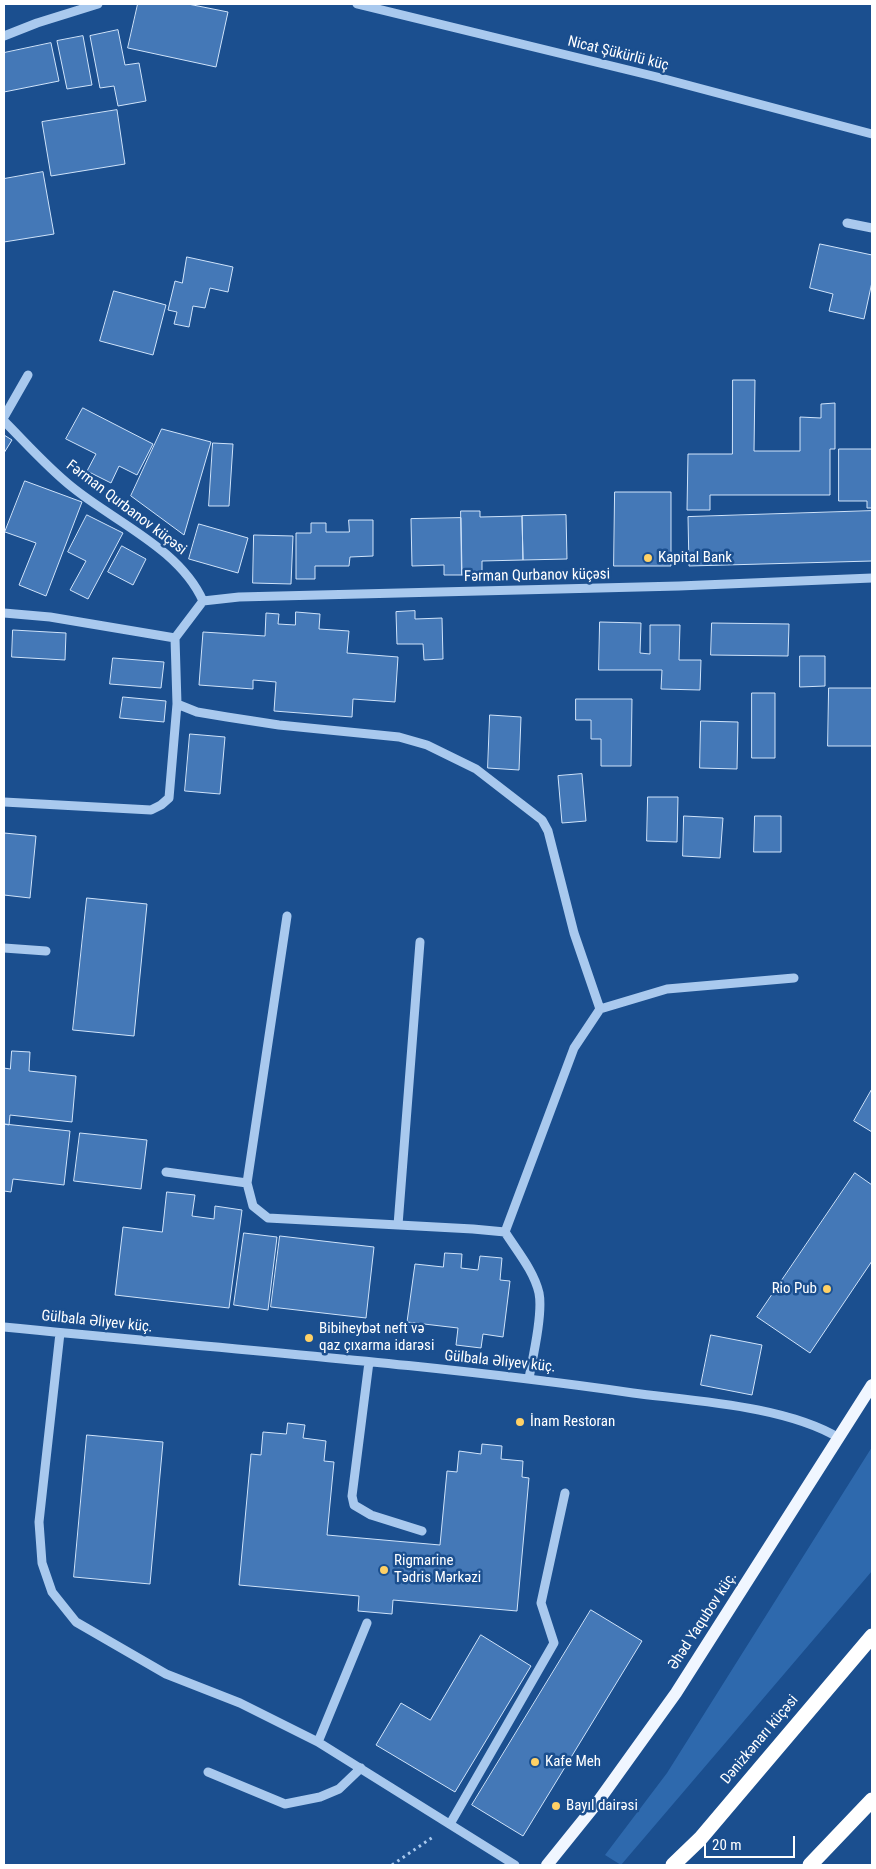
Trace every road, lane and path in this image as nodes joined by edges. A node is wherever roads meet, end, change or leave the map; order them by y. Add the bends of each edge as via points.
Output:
1 (98, 4) edge
2 (356, 4) edge
3 (4, 36) edge
4 (872, 134) edge
5 (847, 223) dead end
6 (872, 228) edge
7 (28, 376) dead end
8 (4, 419) edge
9 (872, 578) edge
10 (203, 600) junction
11 (4, 613) edge
12 (175, 638) junction
13 (177, 704) junction
14 (4, 802) edge
15 (287, 916) dead end
16 (420, 942) dead end
17 (4, 948) edge
18 (46, 951) dead end
19 (794, 978) dead end
20 (600, 1009) junction
21 (166, 1172) dead end
22 (247, 1183) junction
23 (398, 1225) junction
24 (505, 1232) junction
25 (4, 1327) edge
26 (60, 1332) junction
27 (369, 1362) junction
28 (529, 1378) junction
29 (872, 1385) edge
30 (839, 1438) junction
31 (565, 1493) dead end
32 (422, 1531) dead end
33 (367, 1623) dead end
34 (872, 1636) edge
35 (318, 1742) junction
36 (361, 1768) junction
37 (208, 1772) dead end
38 (872, 1800) edge
39 (450, 1824) junction
40 (392, 1865) edge
41 (515, 1865) edge
42 (547, 1865) edge
43 (673, 1865) edge
44 (810, 1865) edge

1 - 3 street
2 - 4 street, Nicat Şükürlü küç via 657,77
5 - 6 street
7 - 8 street
8 - 10 street, Fərman Qurbanov küçəsi via 72,487 174,560 196,584
9 - 10 street, Fərman Qurbanov küçəsi
10 - 12 street
11 - 12 street via 50,617
12 - 13 street
13 - 14 street via 169,798 161,805 151,810
13 - 20 street via 197,712 270,724 400,737 428,745 476,769 542,820 548,831 574,932
15 - 22 street
16 - 23 street
17 - 18 street
19 - 20 street via 667,989
20 - 24 street via 574,1048
21 - 22 street
22 - 23 street via 253,1206 268,1218
23 - 24 street
24 - 28 street via 529,1269 539,1294 536,1343
25 - 26 street, Gülbala Əliyev küç.
26 - 27 street, Gülbala Əliyev küç.
26 - 35 street via 39,1522 42,1563 52,1592 76,1622 166,1674 240,1703
27 - 28 street, Gülbala Əliyev küç.
27 - 32 street via 352,1496 354,1505 370,1515
28 - 30 street, Gülbala Əliyev küç. via 755,1410 824,1428
29 - 30 main road, Əhəd Yaqubov küç.
30 - 42 main road, Əhəd Yaqubov küç. via 676,1693 597,1803
31 - 39 street via 541,1603 554,1643
33 - 35 street
34 - 43 highway, Dənizkənarı küçəsi via 700,1839
35 - 36 street
36 - 37 street via 339,1788 320,1797 285,1804
36 - 39 street
38 - 44 highway
39 - 40 path
39 - 41 street

